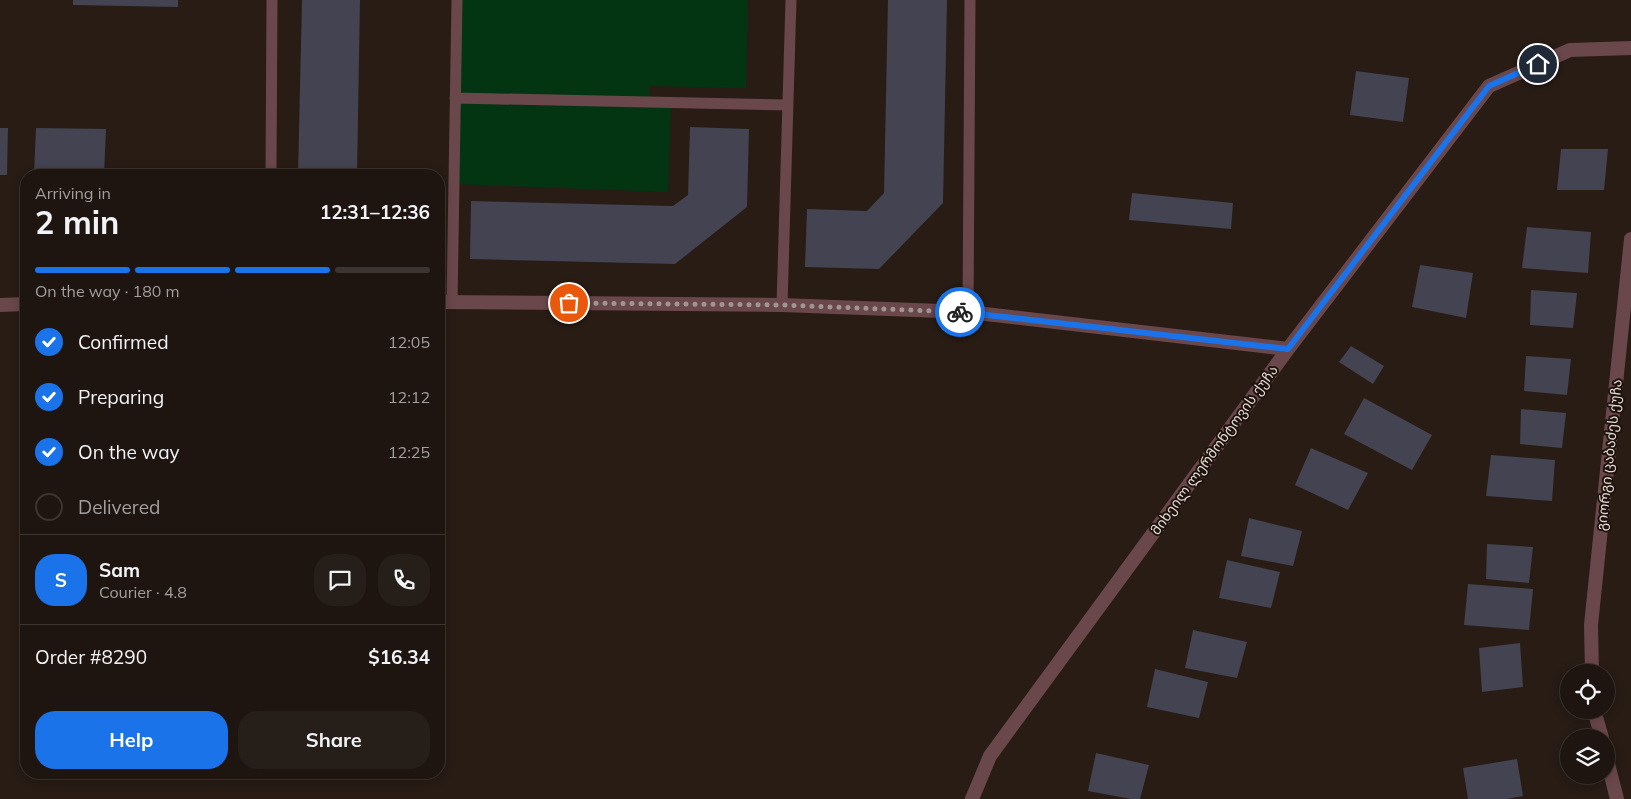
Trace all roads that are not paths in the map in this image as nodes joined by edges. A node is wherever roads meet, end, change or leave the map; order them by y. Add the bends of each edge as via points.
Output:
1 (272, 0) edge
2 (457, 0) edge
3 (791, 0) edge
4 (970, 0) edge
5 (1631, 48) edge
6 (455, 98) junction
7 (788, 105) junction
8 (271, 169) edge
9 (1631, 238) edge
10 (445, 302) edge
11 (20, 304) edge
12 (0, 305) edge
13 (782, 305) junction
14 (968, 312) junction
15 (1288, 349) junction
16 (1592, 664) edge
17 (1613, 784) edge
18 (972, 799) edge
19 (1617, 799) edge

1 - 8 lane
2 - 6 lane
3 - 7 lane
4 - 14 lane
5 - 15 street, მიხეილ ლერმონტოვის ქუჩა via 1570,50 1489,86
6 - 7 lane
6 - 10 lane
7 - 13 lane
9 - 16 street, გიორგი ცაბაძეს ქუჩა via 1591,624
10 - 13 street
11 - 12 street
13 - 14 street
14 - 15 street
15 - 18 street, მიხეილ ლერმონტოვის ქუჩა via 990,756
17 - 19 street

